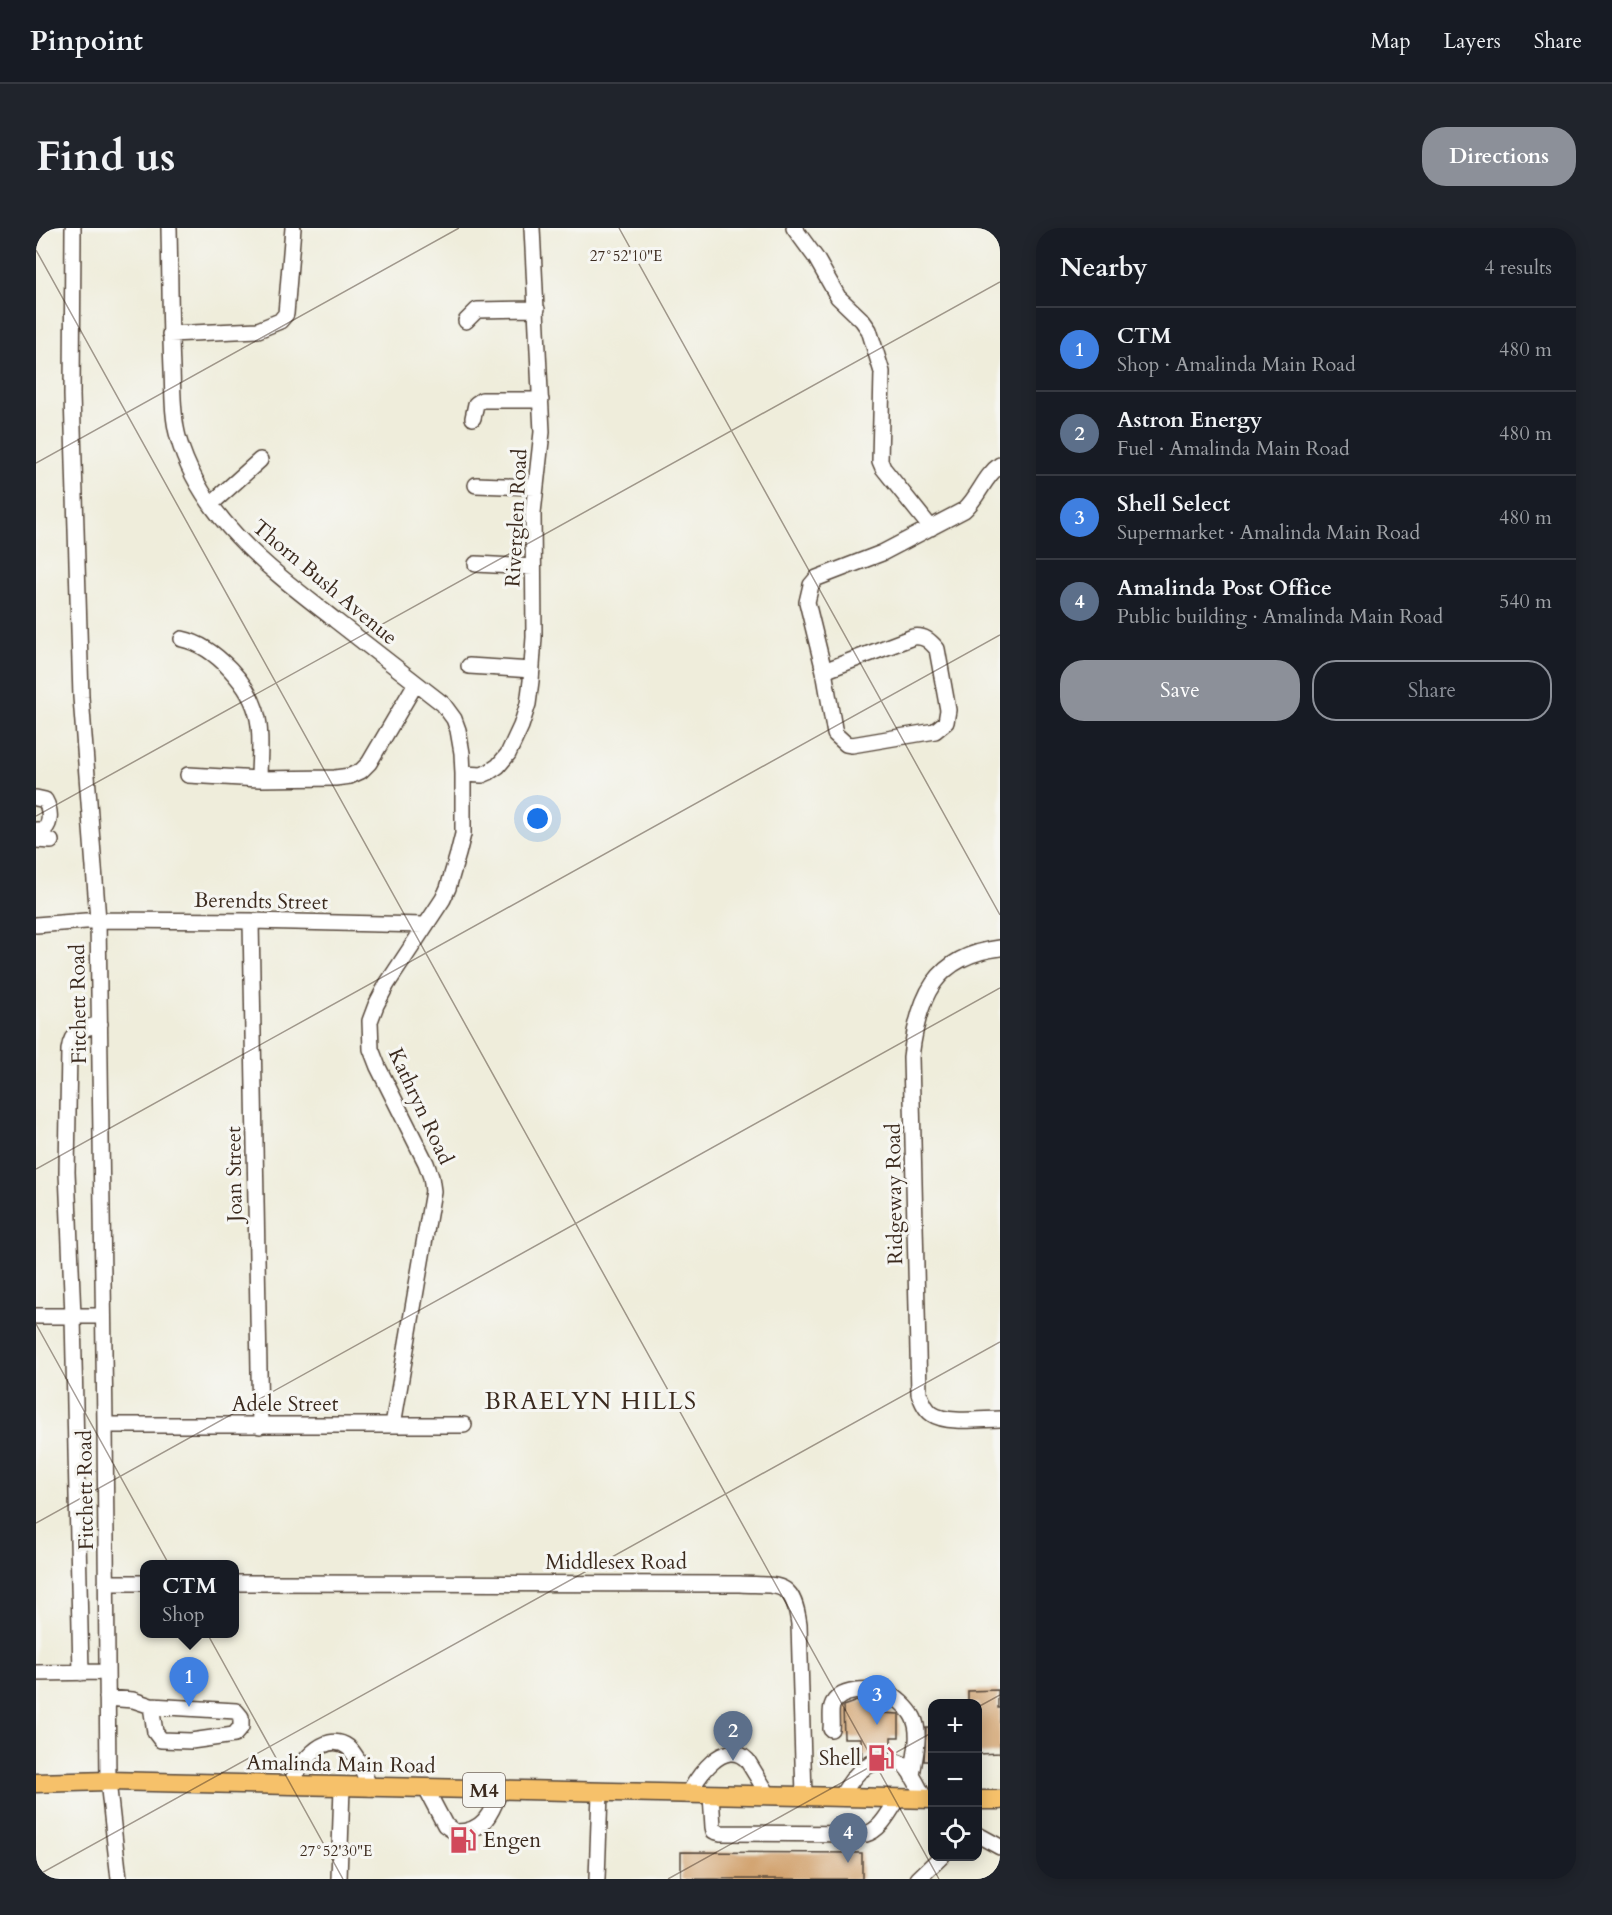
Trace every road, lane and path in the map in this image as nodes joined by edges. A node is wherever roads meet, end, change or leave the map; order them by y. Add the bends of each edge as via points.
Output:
1 (73, 228) edge
2 (169, 228) edge
3 (293, 228) edge
4 (532, 228) edge
5 (794, 228) edge
6 (537, 309) junction
7 (466, 321) dead end
8 (170, 334) junction
9 (541, 400) junction
10 (473, 418) dead end
11 (260, 460) dead end
12 (1000, 465) edge
13 (476, 484) dead end
14 (535, 487) junction
15 (211, 504) junction
16 (931, 528) junction
17 (476, 564) dead end
18 (533, 567) junction
19 (182, 639) dead end
20 (469, 666) dead end
21 (532, 670) junction
22 (824, 671) junction
23 (416, 683) junction
24 (464, 774) junction
25 (188, 775) dead end
26 (259, 779) junction
27 (36, 798) edge
28 (36, 830) edge
29 (98, 920) junction
30 (251, 921) junction
31 (36, 925) edge
32 (424, 926) junction
33 (1000, 948) edge
34 (100, 1024) junction
35 (36, 1316) edge
36 (73, 1316) junction
37 (103, 1316) junction
38 (1000, 1419) edge
39 (105, 1425) junction
40 (393, 1425) junction
41 (464, 1425) dead end
42 (260, 1426) junction
43 (106, 1583) junction
44 (140, 1583) edge
45 (239, 1583) edge
46 (81, 1672) junction
47 (106, 1672) junction
48 (36, 1673) edge
49 (107, 1698) junction
50 (151, 1706) junction
51 (831, 1729) dead end
52 (912, 1776) junction
53 (108, 1781) junction
54 (36, 1783) edge
55 (290, 1786) junction
56 (342, 1787) junction
57 (370, 1788) junction
58 (426, 1789) junction
59 (500, 1791) junction
60 (600, 1792) junction
61 (688, 1795) junction
62 (711, 1795) junction
63 (769, 1796) junction
64 (804, 1796) junction
65 (841, 1797) junction
66 (928, 1798) edge
67 (898, 1799) junction
68 (928, 1799) edge
69 (982, 1800) edge
70 (1000, 1800) edge
71 (982, 1837) edge
72 (1000, 1847) edge
73 (938, 1861) edge
74 (119, 1879) edge
75 (339, 1879) edge
76 (597, 1879) edge
77 (918, 1879) edge

1 - 29 street, Fitchett Road via 72,395 81,697
2 - 8 street, Thorn Bush Avenue
3 - 8 street via 286,314 280,321 258,330
4 - 6 street, Riverglen Road
5 - 16 street via 838,297 868,330 882,372 880,461
6 - 7 street via 477,310
6 - 9 street, Riverglen Road
8 - 15 street, Thorn Bush Avenue via 178,435 193,474
9 - 10 street via 482,400 476,404
9 - 14 street, Riverglen Road via 542,432
11 - 15 street
12 - 16 street via 971,504
13 - 14 street
14 - 18 street, Riverglen Road
15 - 23 street, Thorn Bush Avenue via 248,548
16 - 22 street via 882,553 823,574 811,585 807,602
17 - 18 street
18 - 21 street, Riverglen Road
19 - 26 street via 194,641 215,654 250,699 260,730
20 - 21 street
21 - 24 street, Riverglen Road via 528,704 508,754 489,772
22 - 22 street via 913,637 923,637 937,649 948,710 946,722 935,731 846,744 835,734
23 - 24 street, Thorn Bush Avenue via 443,704 454,719
23 - 26 street via 378,750 361,771 334,778
24 - 32 street, Kathryn Road via 463,834 458,854 448,888
25 - 26 street
27 - 28 street via 45,800 50,822 44,830
29 - 30 street, Berendts Street
29 - 31 street, Berendts Street
29 - 34 street, Fitchett Road
30 - 32 street, Berendts Street
30 - 42 street, Joan Street
32 - 40 street, Kathryn Road via 387,984 370,1021 371,1049 426,1163 433,1191
33 - 38 street, Ridgeway Road via 965,955 943,971 929,988 914,1029 911,1058 919,1393 926,1408 940,1418
34 - 36 street via 76,1032 69,1050 67,1172
34 - 37 street, Fitchett Road
35 - 36 street
36 - 37 street
36 - 46 street
37 - 39 street, Fitchett Road
39 - 42 street, Adele Street
39 - 43 street, Fitchett Road
40 - 41 street, Adele Street
40 - 42 street, Adele Street
43 - 44 street
43 - 47 street, Fitchett Road
45 - 64 street, Middlesex Road via 775,1585 788,1590 794,1598 800,1624
46 - 47 street
46 - 48 street
47 - 49 street, Fitchett Road
49 - 50 street
49 - 53 street, Fitchett Road
50 - 50 street via 236,1711 241,1727 234,1735 191,1741 161,1740 155,1732
51 - 52 street via 832,1706 839,1695 852,1691 887,1693 914,1717
52 - 65 street via 898,1762 870,1763 856,1773
52 - 66 street
53 - 54 main road, Amalinda Main Road / M4
53 - 55 main road, Amalinda Main Road / M4
53 - 74 street, Fitchett Road
55 - 56 main road, Amalinda Main Road / M4
55 - 57 street via 308,1756 334,1743 354,1754
56 - 57 main road, Amalinda Main Road / M4
56 - 75 street
57 - 58 main road, Amalinda Main Road / M4
58 - 59 main road, Amalinda Main Road / M4
58 - 59 street via 445,1825 455,1832 483,1824
59 - 60 main road, Amalinda Main Road / M4
60 - 61 main road, Amalinda Main Road / M4
60 - 76 street
61 - 62 main road, Amalinda Main Road / M4
61 - 63 street via 716,1758 730,1753 743,1755
62 - 63 main road, Amalinda Main Road / M4
62 - 67 street via 714,1831 721,1833 866,1834 875,1830
63 - 64 main road, Amalinda Main Road / M4
64 - 65 main road, Amalinda Main Road / M4
65 - 67 main road, Amalinda Main Road / M4
67 - 68 main road, Amalinda Main Road / M4
69 - 70 main road
71 - 72 street
73 - 77 street

